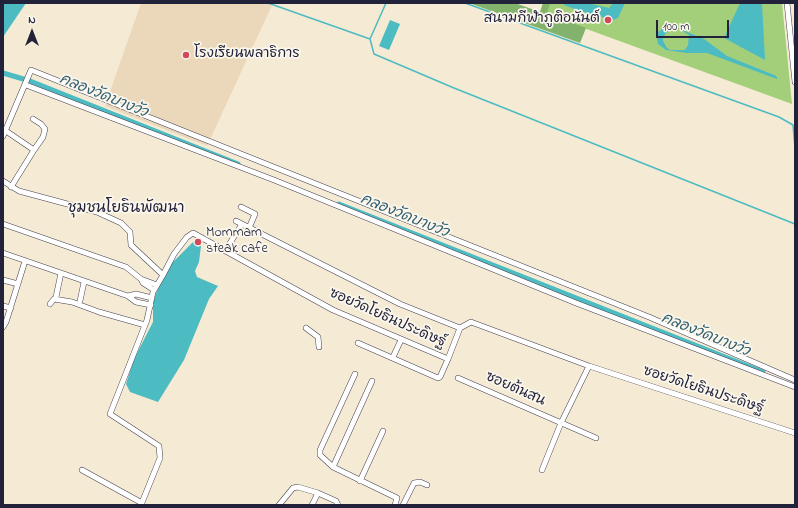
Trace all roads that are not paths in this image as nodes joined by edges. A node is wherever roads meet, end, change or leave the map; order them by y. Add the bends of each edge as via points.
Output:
1 (787, 3) edge
2 (795, 82) edge
3 (27, 83) junction
4 (33, 119) dead end
5 (4, 134) edge
6 (34, 150) junction
7 (3, 180) edge
8 (12, 187) junction
9 (241, 207) dead end
10 (236, 221) dead end
11 (3, 224) edge
12 (242, 224) junction
13 (249, 228) junction
14 (225, 251) junction
15 (3, 253) edge
16 (25, 261) junction
17 (61, 273) junction
18 (163, 274) junction
19 (3, 280) edge
20 (84, 282) junction
21 (18, 284) junction
22 (155, 287) junction
23 (128, 296) junction
24 (56, 297) dead end
25 (152, 298) junction
26 (80, 301) dead end
27 (50, 304) dead end
28 (151, 305) junction
29 (3, 306) edge
30 (11, 308) junction
31 (144, 325) junction
32 (3, 328) edge
33 (306, 328) dead end
34 (460, 328) junction
35 (401, 340) junction
36 (358, 343) dead end
37 (319, 347) dead end
38 (393, 357) junction
39 (448, 359) junction
40 (589, 366) junction
41 (355, 374) dead end
42 (458, 378) dead end
43 (795, 380) edge
44 (372, 381) dead end
45 (795, 387) edge
46 (561, 423) junction
47 (383, 431) dead end
48 (795, 433) edge
49 (596, 438) dead end
50 (333, 467) junction
51 (82, 470) dead end
52 (542, 470) dead end
53 (360, 481) junction
54 (427, 485) dead end
55 (318, 494) junction
56 (141, 504) edge
57 (279, 505) edge
58 (312, 505) edge
59 (338, 505) edge
60 (395, 505) edge
61 (403, 505) edge

1 - 2 street
3 - 5 street
3 - 43 street via 32,70 649,317
3 - 45 street via 576,303
4 - 6 street via 45,129
5 - 6 street
6 - 8 street
7 - 8 street
8 - 18 street via 36,197 105,215 121,223 130,232 131,245
9 - 13 street via 255,214
10 - 12 street
11 - 22 street via 126,267 143,283
12 - 13 street
12 - 14 street
13 - 34 street via 400,304
14 - 18 street, ซอยวัดโยธินประดิษฐ์ via 193,233 174,254
14 - 35 street, ซอยวัดโยธินประดิษฐ์ via 333,310
15 - 16 street
16 - 17 street
16 - 21 street
17 - 20 street
17 - 24 street
18 - 22 street
19 - 21 street
20 - 23 street
20 - 26 street
21 - 30 street
22 - 25 street
23 - 25 street via 136,294
23 - 28 street via 136,302
25 - 28 street
27 - 31 street via 54,299 72,302
28 - 31 street
29 - 30 street
30 - 32 street
31 - 56 street via 110,414 159,446 160,458
33 - 37 street via 318,337
34 - 39 street, ซอยวัดโยธินประดิษฐ์
34 - 40 street, ซอยวัดโยธินประดิษฐ์ via 473,322
35 - 38 street
35 - 39 street, ซอยวัดโยธินประดิษฐ์
36 - 38 street
38 - 39 street via 439,378
40 - 46 street
40 - 48 street, ซอยวัดโยธินประดิษฐ์
41 - 50 street via 320,450 322,459
42 - 46 street, ซอยต้นสน
44 - 50 street
46 - 49 street, ซอยต้นสน
46 - 52 street
47 - 53 street
50 - 53 street
51 - 56 street
53 - 60 street via 398,498
54 - 61 street via 414,483
55 - 57 street via 295,487
55 - 58 street
55 - 59 street

